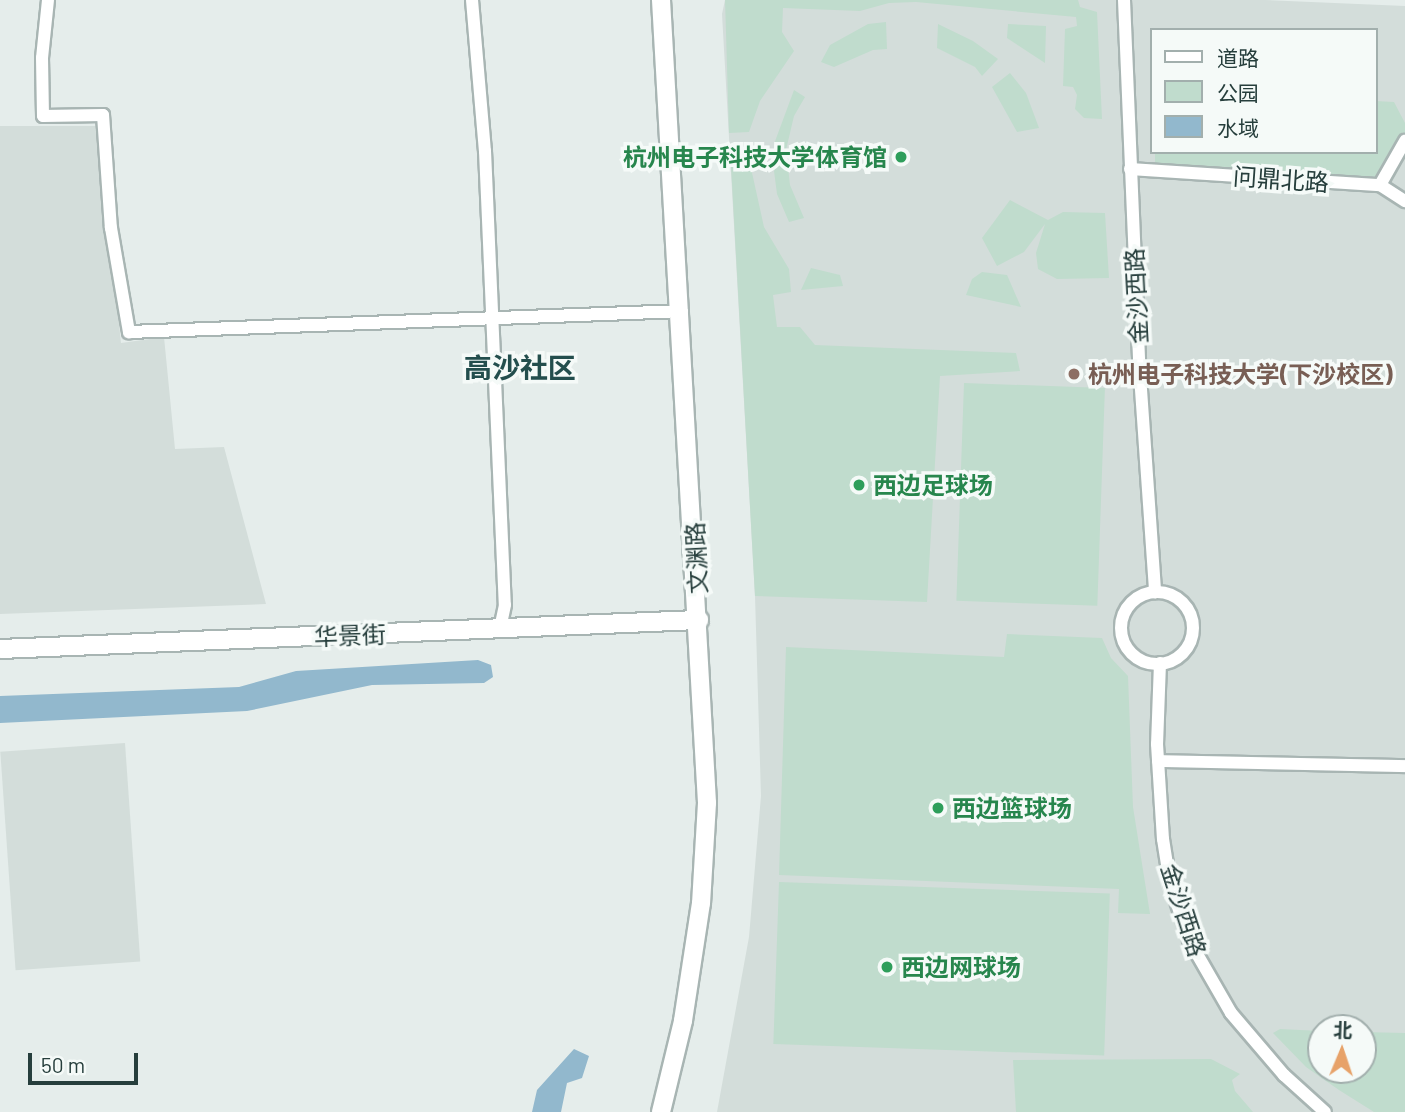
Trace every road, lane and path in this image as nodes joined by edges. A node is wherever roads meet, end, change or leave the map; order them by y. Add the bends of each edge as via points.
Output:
1 (48, 0) edge
2 (472, 0) edge
3 (661, 0) edge
4 (1124, 0) edge
5 (1405, 141) edge
6 (1130, 169) junction
7 (1380, 185) junction
8 (1405, 201) edge
9 (682, 311) junction
10 (491, 319) junction
11 (1154, 592) junction
12 (699, 621) junction
13 (500, 629) junction
14 (0, 649) edge
15 (1160, 663) junction
16 (1158, 761) junction
17 (1405, 766) edge
18 (661, 1112) edge
19 (1325, 1112) edge

1 - 10 street via 43,116 103,115 111,228 129,332
2 - 10 street via 482,91
3 - 9 main road, 文渊路
4 - 6 street, 金沙西路
5 - 7 street
6 - 7 street, 问鼎北路
6 - 11 street, 金沙西路
7 - 8 street
9 - 10 street
9 - 12 main road, 文渊路
10 - 13 street via 505,605
11 - 15 street via 1129,605 1121,633 1139,659
11 - 15 street via 1182,602 1193,622 1185,651
12 - 13 main road, 华景街
12 - 18 main road, 文渊路 via 707,803 701,904 683,1021
13 - 14 main road, 华景街
15 - 16 street, 金沙西路
16 - 17 street
16 - 19 street, 金沙西路 via 1170,883 1189,940 1231,1013 1284,1075

